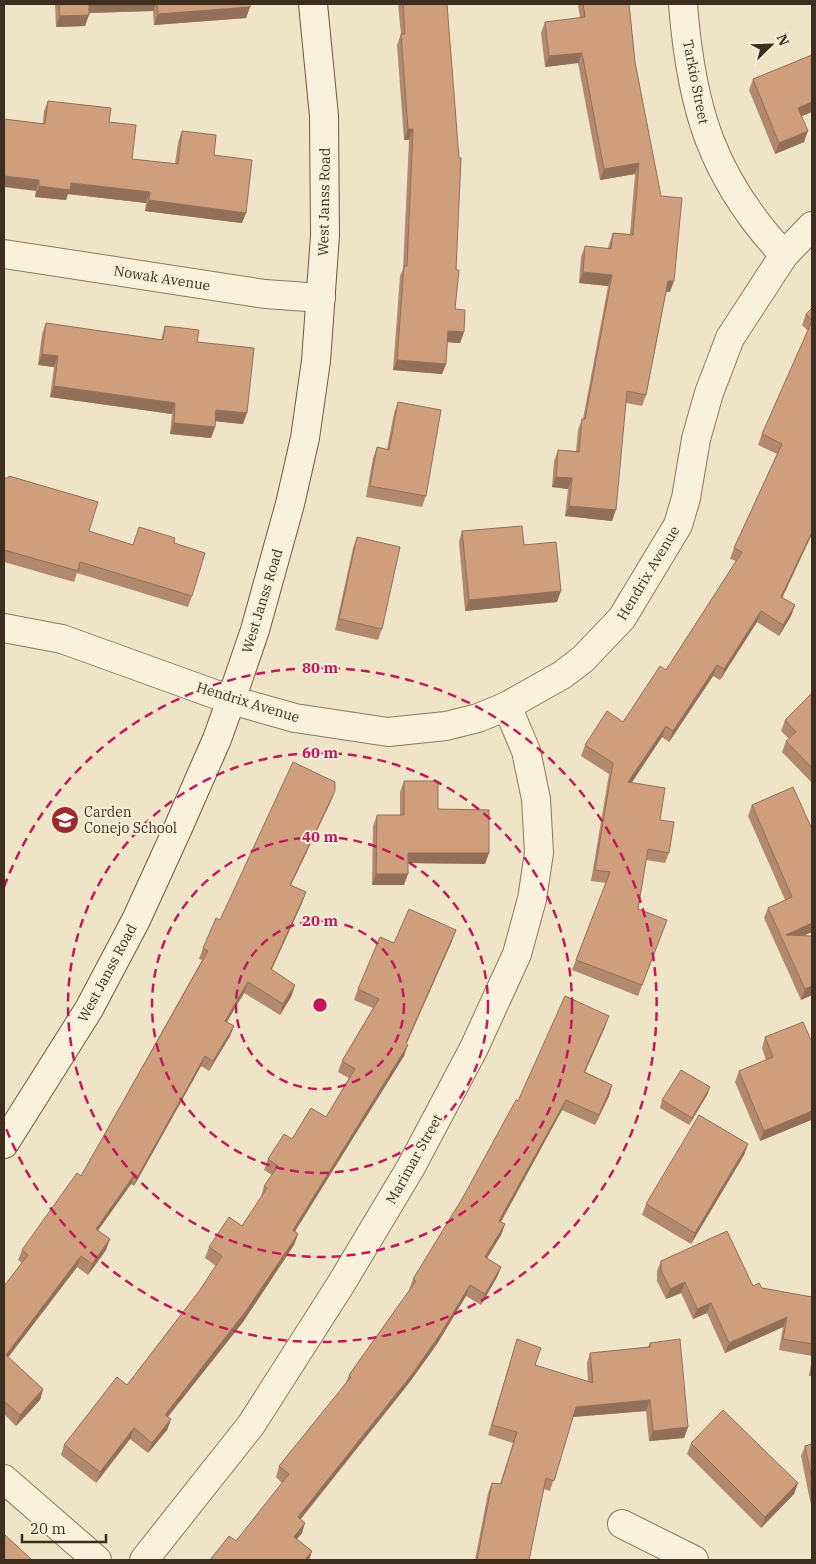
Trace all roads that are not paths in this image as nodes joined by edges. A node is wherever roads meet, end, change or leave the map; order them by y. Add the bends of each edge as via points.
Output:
1 (313, 4) edge
2 (683, 4) edge
3 (812, 226) edge
4 (4, 254) edge
5 (784, 255) junction
6 (321, 298) junction
7 (4, 628) edge
8 (231, 700) junction
9 (507, 706) junction
10 (4, 1144) edge
11 (4, 1479) edge
12 (622, 1524) dead end
13 (97, 1560) edge
14 (144, 1560) edge
15 (694, 1560) edge

1 - 6 street, West Janss Road via 324,116 326,180
2 - 5 street, Tarkio Street via 694,90 703,127 731,189 758,228
3 - 5 street, Hendrix Avenue
4 - 6 street, Nowak Avenue via 265,294
5 - 9 street, Hendrix Avenue via 746,312 719,364 696,439 678,525 646,581 622,618 583,659 562,675
6 - 8 street, West Janss Road via 305,438 255,630
7 - 8 street, Hendrix Avenue via 62,639
8 - 9 street, Hendrix Avenue via 295,718 388,732 446,726
8 - 10 street, West Janss Road via 210,757 136,920 89,1008
9 - 14 street, Marimar Street via 526,751 536,799 538,844 532,899 517,954 474,1048 411,1167 341,1284 251,1425
11 - 13 street
12 - 15 street

